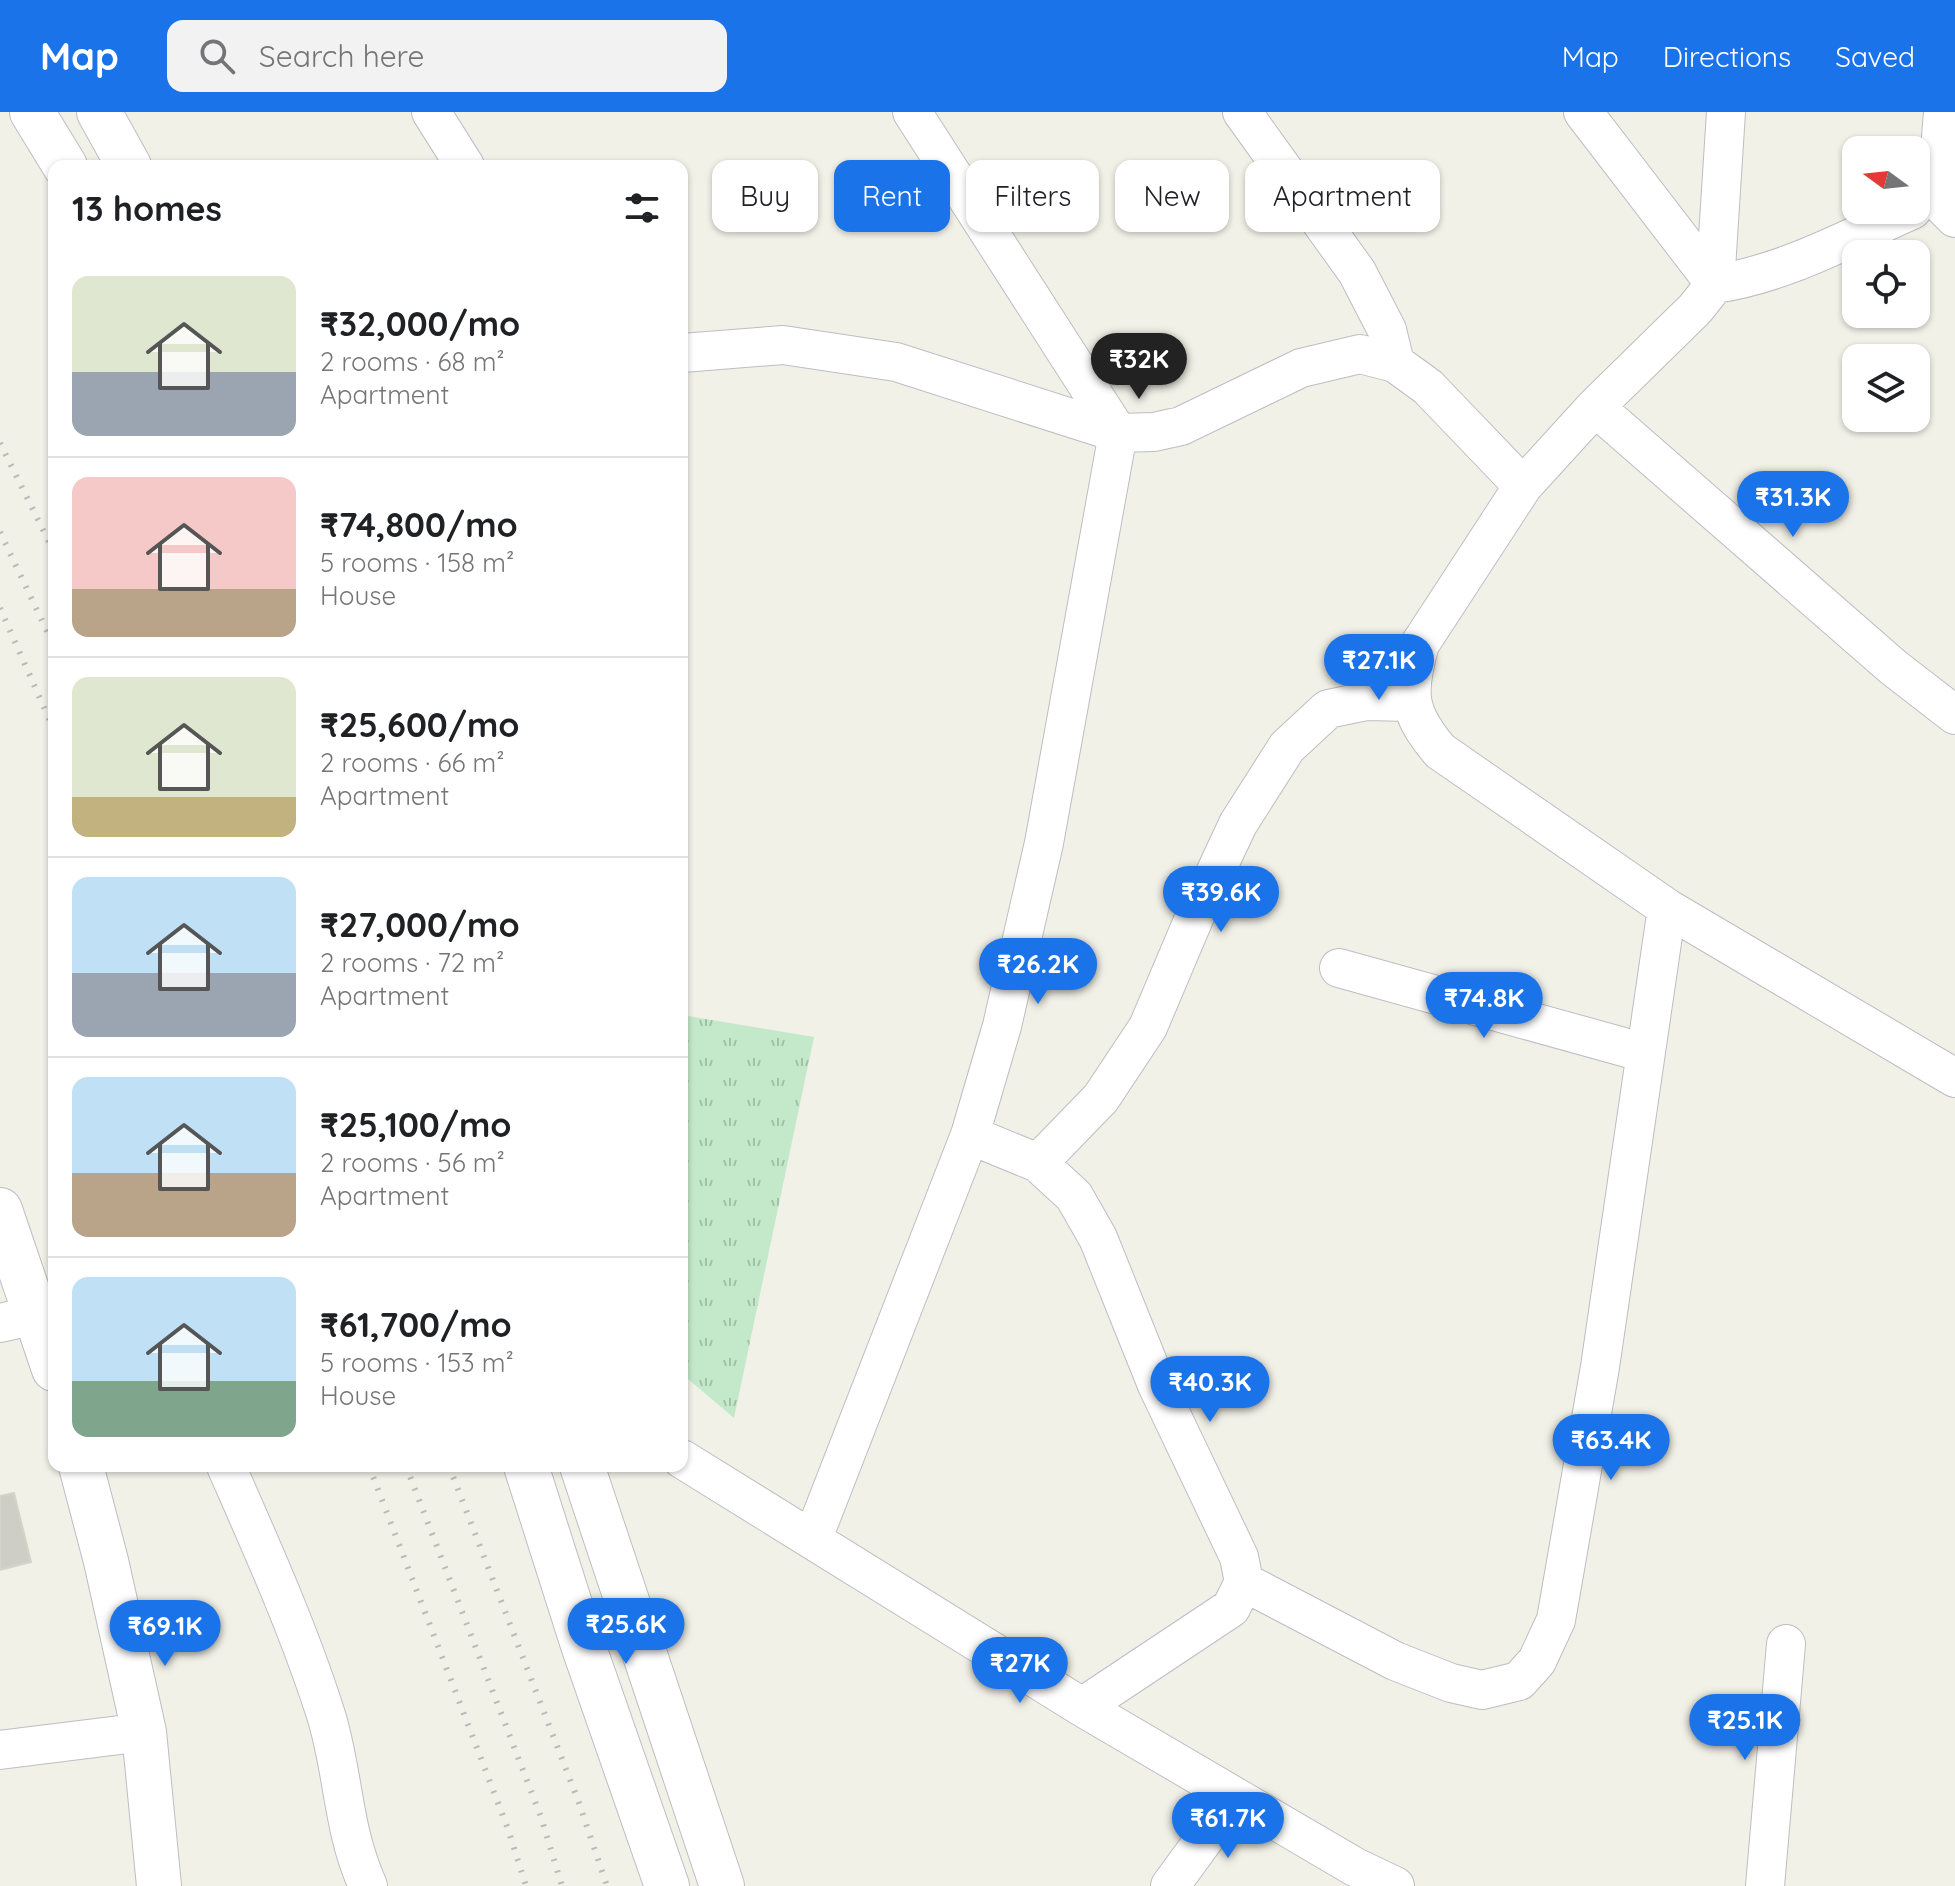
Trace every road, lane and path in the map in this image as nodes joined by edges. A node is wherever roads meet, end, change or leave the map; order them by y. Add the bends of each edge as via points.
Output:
1 (32, 112) edge
2 (99, 112) edge
3 (431, 112) edge
4 (912, 112) edge
5 (1242, 112) edge
6 (1583, 112) edge
7 (1726, 112) edge
8 (1943, 112) edge
9 (61, 160) edge
10 (126, 160) edge
11 (461, 160) edge
12 (1930, 209) edge
13 (1892, 224) edge
14 (1715, 284) junction
15 (688, 353) edge
16 (1395, 363) junction
17 (1595, 407) junction
18 (1118, 433) junction
19 (1523, 486) junction
20 (1410, 702) junction
21 (1955, 715) edge
22 (1667, 908) junction
23 (1339, 968) dead end
24 (1645, 1053) junction
25 (1955, 1078) edge
26 (970, 1135) junction
27 (1038, 1163) junction
28 (0, 1210) edge
29 (30, 1317) edge
30 (48, 1356) edge
31 (688, 1463) edge
32 (83, 1472) edge
33 (229, 1472) edge
34 (528, 1472) edge
35 (584, 1472) edge
36 (813, 1538) junction
37 (1244, 1582) junction
38 (1786, 1644) dead end
39 (1082, 1707) junction
40 (144, 1732) junction
41 (0, 1750) edge
42 (1235, 1797) junction
43 (159, 1886) edge
44 (368, 1886) edge
45 (667, 1886) edge
46 (722, 1886) edge
47 (1170, 1886) edge
48 (1395, 1886) edge
49 (1765, 1886) edge

1 - 9 street
2 - 10 street
3 - 11 street
4 - 18 street
5 - 16 street via 1357,272 1387,330
6 - 14 street
7 - 14 street
8 - 12 street
13 - 14 street via 1743,280
14 - 17 street
15 - 18 street via 783,345 896,362
16 - 18 street via 1360,354 1301,368 1181,426
16 - 19 street via 1428,387
17 - 19 street
17 - 21 street
18 - 26 street via 1044,843 1002,1026
19 - 20 street via 1420,644
20 - 22 street via 1422,730 1440,751
20 - 27 street via 1367,701 1328,709 1287,747 1238,824 1148,1027 1101,1098
22 - 24 street
22 - 25 street
23 - 24 street
24 - 37 street via 1600,1367 1556,1620 1537,1661 1519,1681 1482,1690 1451,1683 1395,1661
26 - 27 street
26 - 36 street
27 - 37 street via 1074,1196 1098,1238 1157,1385 1239,1557
28 - 29 street
29 - 30 street
31 - 36 street
32 - 40 street
33 - 44 street via 326,1716 344,1815
34 - 45 street
35 - 46 street
36 - 39 street
37 - 39 street via 1231,1608
38 - 49 street
39 - 42 street
40 - 41 street
40 - 43 street
42 - 47 street
42 - 48 street

